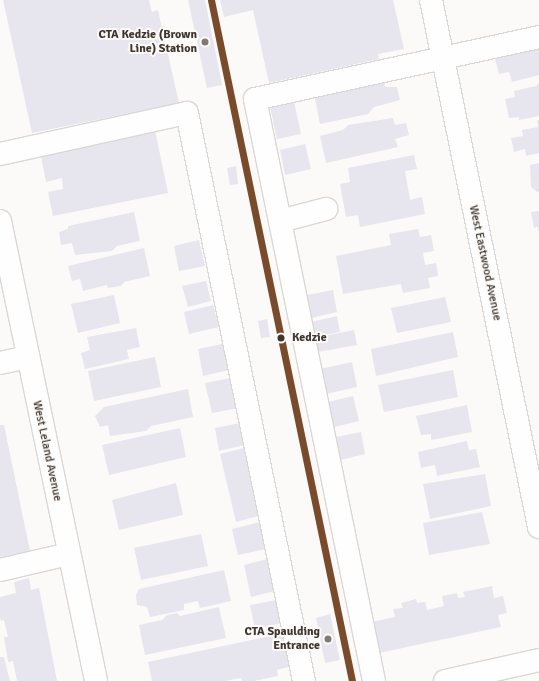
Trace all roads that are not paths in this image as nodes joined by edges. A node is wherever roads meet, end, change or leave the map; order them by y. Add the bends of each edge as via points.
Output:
1 (431, 0) edge
2 (539, 38) edge
3 (443, 58) junction
4 (0, 154) edge
5 (326, 209) dead end
6 (0, 221) edge
7 (280, 221) junction
8 (28, 357) junction
9 (0, 363) edge
10 (539, 527) edge
11 (69, 554) junction
12 (0, 570) edge
13 (539, 660) edge
14 (96, 681) edge
15 (304, 681) edge
16 (374, 681) edge
17 (445, 681) edge

1 - 3 street, West Eastwood Avenue
2 - 3 street
3 - 7 street via 255,99
3 - 10 street, West Eastwood Avenue
4 - 15 street via 187,113
5 - 7 street
6 - 8 street, West Leland Avenue
7 - 16 street
8 - 9 street
8 - 11 street, West Leland Avenue
11 - 12 street
11 - 14 street, West Leland Avenue
13 - 17 street

